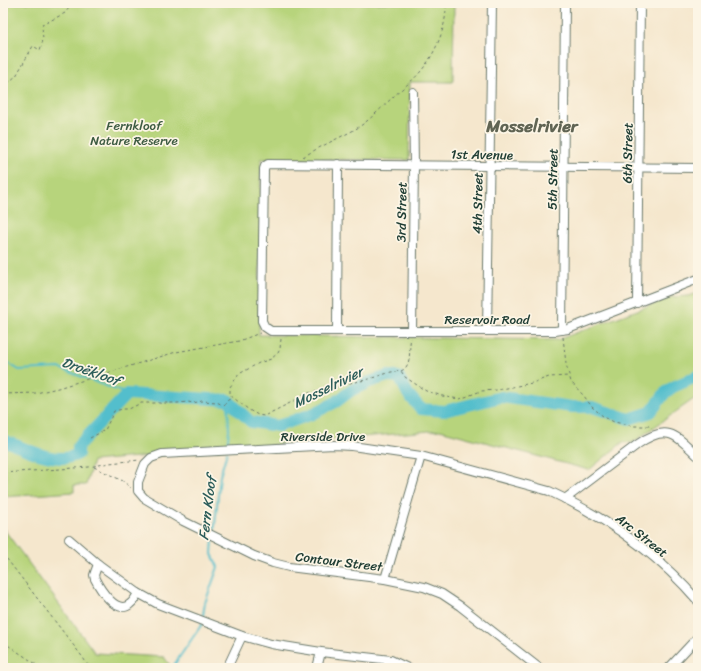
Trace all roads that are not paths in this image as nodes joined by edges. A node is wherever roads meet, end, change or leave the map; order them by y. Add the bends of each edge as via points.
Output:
1 (492, 3) edge
2 (565, 3) edge
3 (640, 3) edge
4 (413, 92) dead end
5 (338, 164) junction
6 (414, 165) junction
7 (489, 166) junction
8 (564, 167) junction
9 (638, 168) junction
10 (698, 168) edge
11 (698, 279) edge
12 (637, 303) junction
13 (267, 329) joint
14 (562, 330) junction
15 (337, 331) junction
16 (412, 331) junction
17 (487, 331) junction
18 (421, 456) junction
19 (698, 456) edge
20 (138, 482) joint
21 (565, 499) junction
22 (69, 539) dead end
23 (98, 564) junction
24 (385, 579) junction
25 (138, 594) junction
26 (698, 600) edge
27 (242, 636) junction
28 (698, 637) edge
29 (321, 652) junction
30 (227, 668) edge
31 (317, 668) edge
32 (408, 668) edge
33 (539, 668) edge
34 (669, 668) edge

1 - 7 street, 4th Street
2 - 8 street, 5th Street
3 - 9 street, 6th Street
4 - 6 street, 3rd Street
5 - 6 street, 1st Avenue
5 - 13 street, 1st Avenue via 271,163 264,169 262,321
5 - 15 street
6 - 7 street, 1st Avenue
6 - 16 street, 3rd Street
7 - 8 street, 1st Avenue
7 - 17 street, 4th Street
8 - 9 street, 1st Avenue
8 - 14 street, 5th Street
9 - 10 street, 1st Avenue
9 - 12 street, 6th Street
11 - 12 street, Reservoir Road
12 - 14 street, Reservoir Road
13 - 15 street, Reservoir Road
14 - 17 street, Reservoir Road
15 - 16 street, Reservoir Road
16 - 17 street, Reservoir Road
18 - 20 street, Riverside Drive via 352,446 162,454 151,458 145,464
18 - 21 street, Riverside Drive via 549,492
18 - 24 street
19 - 21 street via 673,434 650,435
20 - 24 street, Contour Street via 138,491 144,498 183,521 254,556 289,567
21 - 26 street, Arc Street via 602,519 640,545
22 - 23 street
23 - 25 street
23 - 25 street via 95,579 113,604 126,607
24 - 33 street, Contour Street via 424,587 442,594
25 - 27 street
27 - 29 street via 271,644
27 - 30 street
28 - 34 street
29 - 31 street
29 - 32 street via 390,660

